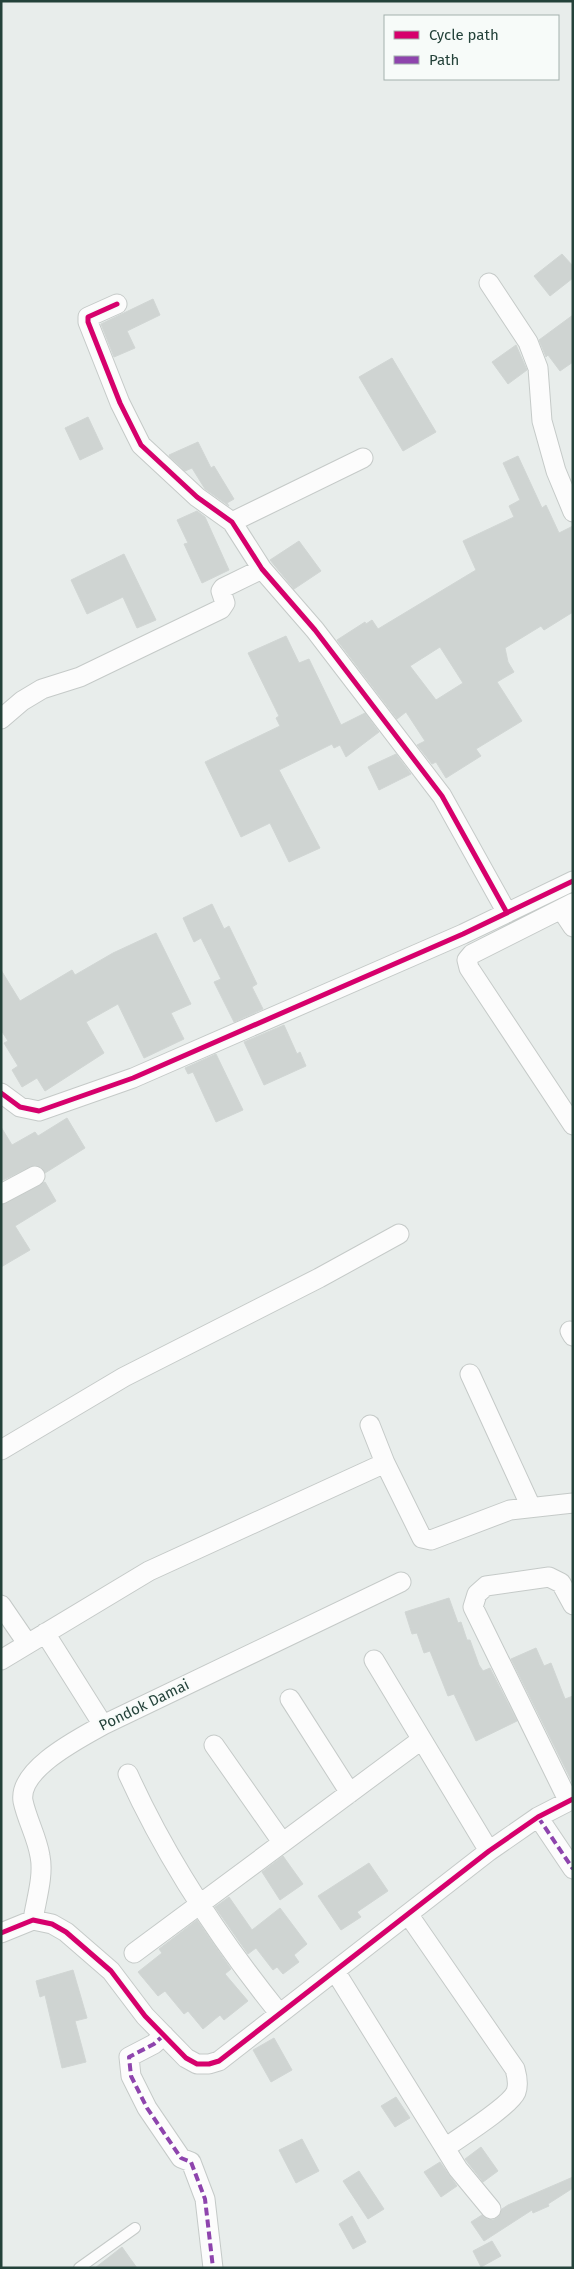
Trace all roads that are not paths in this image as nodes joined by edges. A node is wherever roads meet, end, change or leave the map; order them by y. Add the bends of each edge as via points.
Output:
1 (489, 284) dead end
2 (117, 304) dead end
3 (363, 458) dead end
4 (573, 512) edge
5 (232, 522) junction
6 (262, 569) junction
7 (1, 719) edge
8 (573, 881) edge
9 (567, 906) edge
10 (507, 913) junction
11 (573, 927) edge
12 (1, 1094) edge
13 (573, 1125) edge
14 (35, 1176) dead end
15 (1, 1194) edge
16 (399, 1234) dead end
17 (470, 1374) dead end
18 (370, 1425) dead end
19 (1, 1450) edge
20 (385, 1463) junction
21 (573, 1503) edge
22 (531, 1507) junction
23 (401, 1582) dead end
24 (573, 1604) edge
25 (1, 1605) edge
26 (44, 1633) junction
27 (27, 1643) junction
28 (1, 1660) edge
29 (374, 1660) dead end
30 (290, 1700) dead end
31 (103, 1725) junction
32 (421, 1740) junction
33 (214, 1745) dead end
34 (128, 1774) dead end
35 (350, 1793) junction
36 (570, 1800) edge
37 (538, 1817) junction
38 (282, 1842) junction
39 (489, 1851) junction
40 (573, 1868) edge
41 (199, 1903) junction
42 (408, 1914) junction
43 (33, 1920) junction
44 (1, 1933) edge
45 (134, 1953) dead end
46 (335, 1971) junction
47 (279, 2013) junction
48 (164, 2035) junction
49 (444, 2148) junction
50 (491, 2209) dead end
51 (135, 2228) dead end
52 (79, 2268) edge
53 (213, 2268) edge

1 - 4 street via 528,342 538,368 542,421 556,471
2 - 5 street via 92,314 88,322 120,403 141,445 197,497
3 - 5 street
5 - 6 street
6 - 7 street via 225,586 222,591 225,603 221,609 80,677 42,689
6 - 10 street via 315,630 442,796
8 - 10 street
9 - 11 street
9 - 13 street via 472,954 467,960 468,968
10 - 12 street via 133,1078 40,1111 20,1107
14 - 15 street
16 - 19 street via 124,1377
17 - 22 street
18 - 20 street
20 - 22 street via 422,1538 431,1540 510,1510
20 - 26 street via 149,1571
21 - 22 street
23 - 31 street, Pondok Damai
24 - 36 street via 561,1583 549,1577 486,1586 477,1594 474,1607
25 - 27 street
26 - 27 street
26 - 31 street
27 - 28 street
29 - 32 street
30 - 35 street
31 - 43 street, Pondok Damai via 70,1744 29,1778 23,1798 40,1856
32 - 35 street
32 - 39 street
33 - 38 street
34 - 41 street via 144,1809
35 - 38 street
36 - 37 street
37 - 39 street
37 - 40 street
38 - 41 street
39 - 42 street
41 - 45 street
41 - 47 street
42 - 46 street
42 - 49 street via 515,2068 518,2079 515,2094 484,2122
43 - 44 street
43 - 48 street via 52,1924 66,1932 111,1971 145,2016
46 - 47 street
46 - 49 street
47 - 48 street via 220,2061 209,2064 197,2064 186,2058
48 - 53 street via 129,2057 131,2076 162,2132 181,2158 191,2162 205,2199
49 - 50 street
51 - 52 lane

